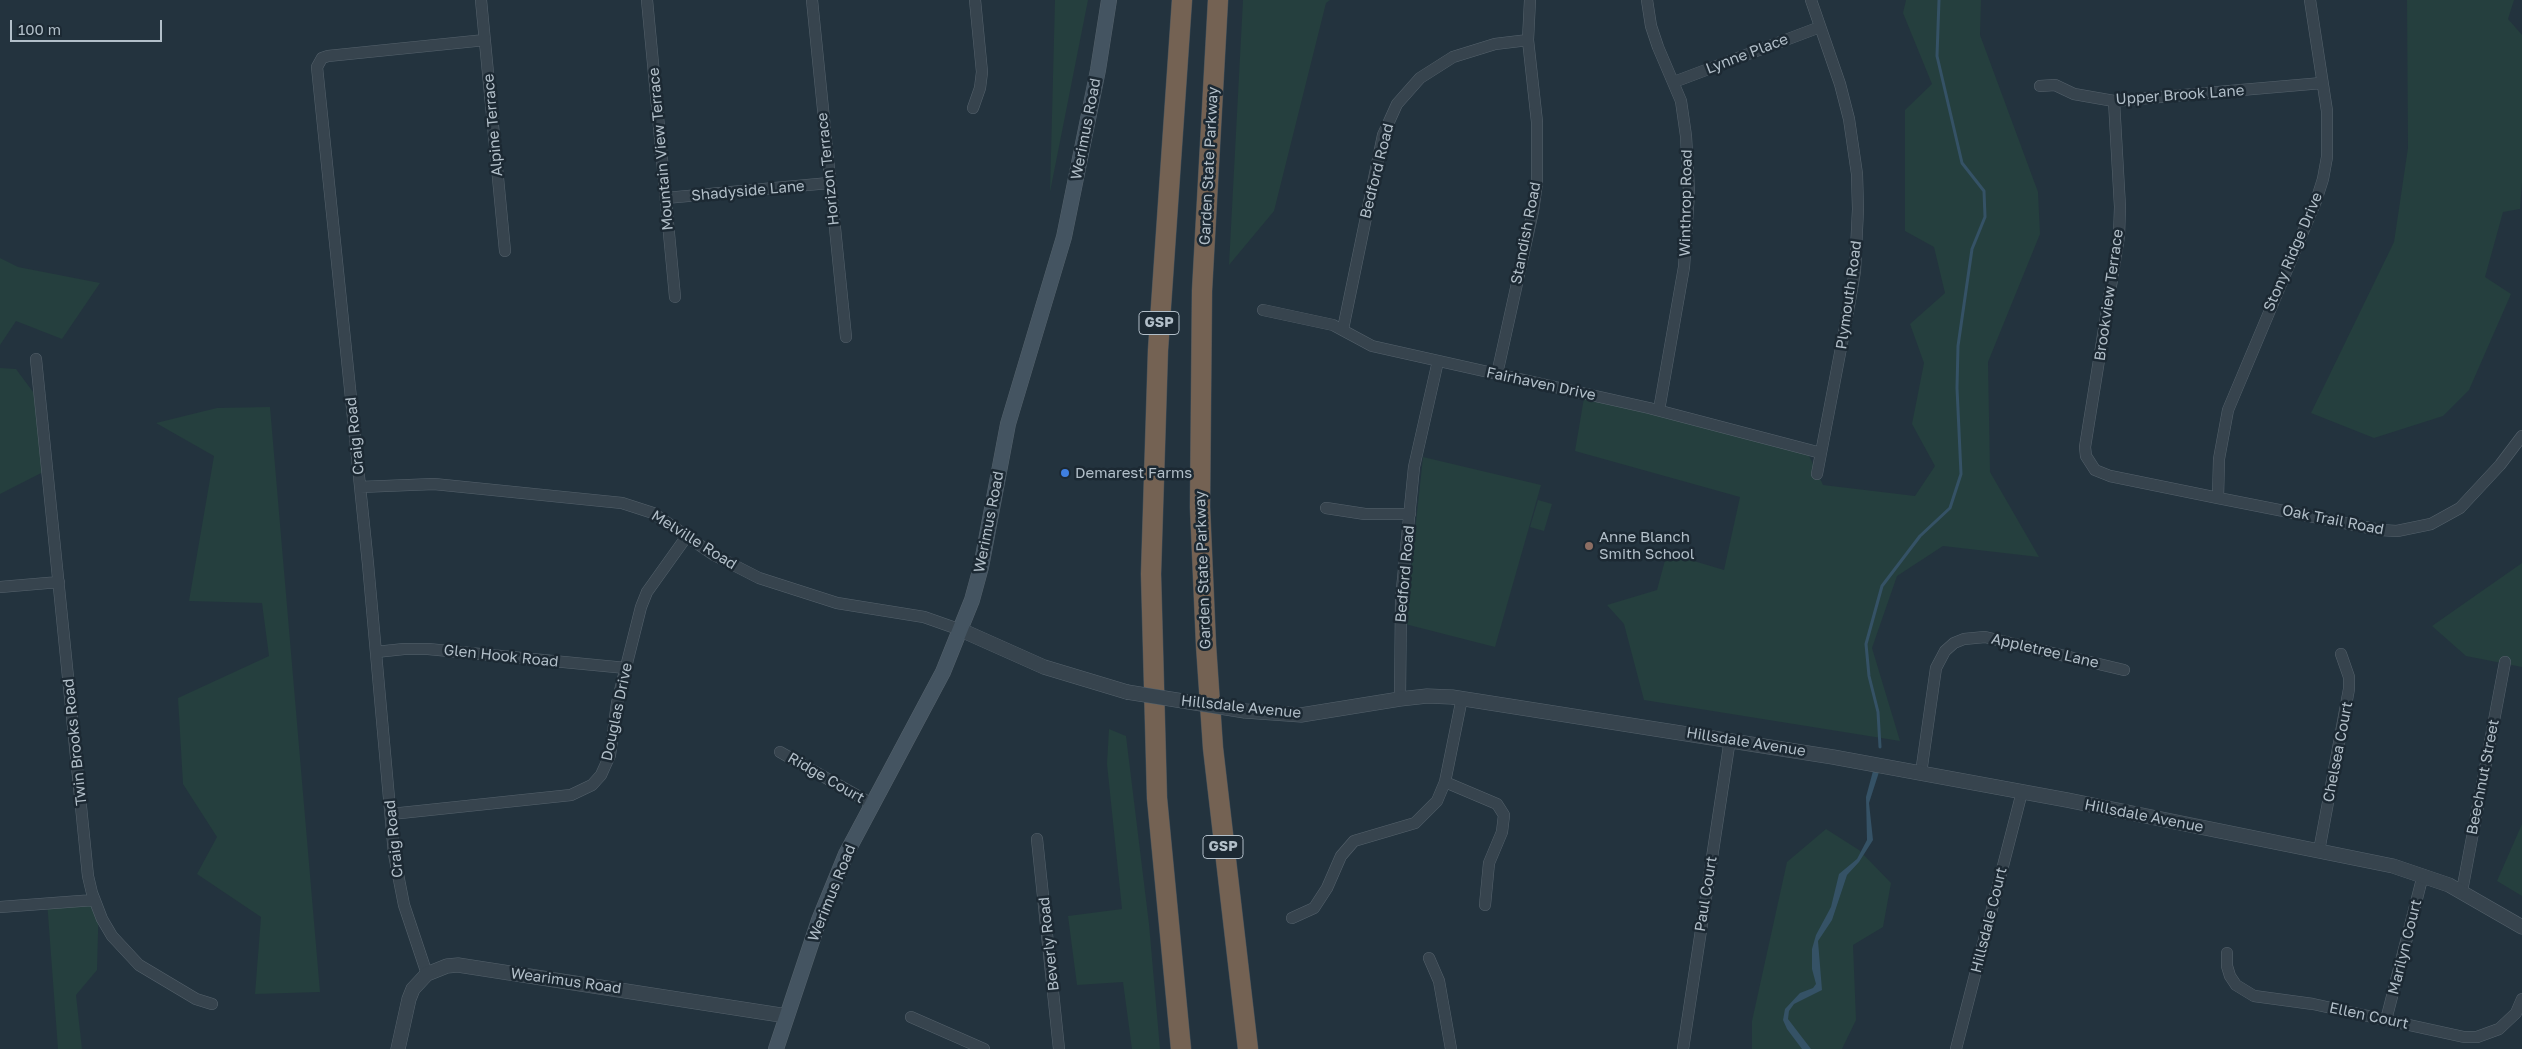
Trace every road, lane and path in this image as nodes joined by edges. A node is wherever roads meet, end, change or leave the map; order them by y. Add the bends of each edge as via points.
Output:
1 (481, 0) edge
2 (647, 0) edge
3 (812, 0) edge
4 (975, 0) edge
5 (1109, 0) edge
6 (1182, 0) edge
7 (1218, 0) edge
8 (1530, 0) edge
9 (1647, 0) edge
10 (1811, 0) edge
11 (2310, 0) edge
12 (1820, 27) junction
13 (485, 40) junction
14 (1528, 40) junction
15 (1674, 82) junction
16 (2322, 83) junction
17 (2040, 86) dead end
18 (2114, 101) junction
19 (973, 108) dead end
20 (829, 183) junction
21 (666, 198) junction
22 (505, 251) dead end
23 (675, 297) dead end
24 (1263, 310) dead end
25 (1343, 328) junction
26 (846, 337) dead end
27 (36, 359) dead end
28 (1438, 361) junction
29 (1497, 374) junction
30 (1659, 410) junction
31 (2522, 436) edge
32 (1822, 453) junction
33 (1818, 474) dead end
34 (2110, 476) joint
35 (360, 486) junction
36 (2218, 498) junction
37 (1326, 508) dead end
38 (1410, 514) junction
39 (687, 536) junction
40 (59, 582) junction
41 (0, 587) edge
42 (961, 630) junction
43 (376, 652) junction
44 (2341, 654) dead end
45 (2505, 662) dead end
46 (626, 668) junction
47 (2124, 670) dead end
48 (1462, 698) junction
49 (1400, 699) junction
50 (1730, 739) junction
51 (780, 752) dead end
52 (1921, 773) junction
53 (1445, 782) junction
54 (2022, 792) junction
55 (872, 804) junction
56 (391, 814) junction
57 (1037, 839) dead end
58 (2319, 851) junction
59 (2423, 875) junction
60 (2462, 891) junction
61 (94, 900) junction
62 (1485, 905) dead end
63 (0, 907) edge
64 (1292, 918) dead end
65 (2522, 927) edge
66 (2227, 953) dead end
67 (1429, 958) dead end
68 (427, 974) junction
69 (2522, 999) edge
70 (212, 1004) dead end
71 (787, 1016) junction
72 (910, 1017) dead end
73 (2386, 1020) junction
74 (398, 1049) edge
75 (776, 1049) edge
76 (984, 1049) edge
77 (1059, 1049) edge
78 (1181, 1049) edge
79 (1248, 1049) edge
80 (1451, 1049) edge
81 (1684, 1049) edge
82 (1956, 1049) edge

1 - 13 street, Alpine Terrace
2 - 21 street, Mountain View Terrace
3 - 20 street, Horizon Terrace
4 - 19 street via 982,72
5 - 42 main road, Werimus Road via 1064,238 1007,427 981,567
6 - 78 highway, GSP via 1158,350 1151,574 1157,798
7 - 79 highway, Garden State Parkway / GSP via 1202,291 1201,535 1214,767
8 - 14 street, Standish Road
9 - 15 street, Winthrop Road via 1651,26
10 - 12 street, Plymouth Road
11 - 16 street, Stony Ridge Drive
12 - 15 street, Lynne Place
12 - 32 street, Plymouth Road via 1849,119 1858,209 1855,271
13 - 22 street, Alpine Terrace
13 - 35 street, Craig Road via 328,56 322,58 317,67
14 - 25 street, Bedford Road via 1495,44 1453,58 1420,78 1397,104 1383,135
14 - 29 street, Standish Road via 1537,122 1537,183
15 - 30 street, Winthrop Road via 1685,120 1688,230 1682,287
16 - 18 street, Upper Brook Lane
16 - 36 street, Stony Ridge Drive via 2328,134 2323,179 2228,410 2219,459
17 - 18 street, Upper Brook Lane via 2055,85 2081,95
18 - 34 street, Brookview Terrace via 2119,236 2085,447 2095,470
20 - 21 street, Shadyside Lane
20 - 26 street, Horizon Terrace
21 - 23 street, Mountain View Terrace
24 - 25 street, Fairhaven Drive
25 - 28 street, Fairhaven Drive via 1372,346
27 - 40 street, Twin Brooks Road
28 - 29 street, Fairhaven Drive
28 - 38 street, Bedford Road via 1420,435
29 - 30 street, Fairhaven Drive
30 - 32 street, Fairhaven Drive
31 - 36 street, Oak Trail Road via 2460,508 2431,524 2414,529 2380,530
32 - 33 street, Plymouth Road
34 - 36 street, Oak Trail Road
35 - 39 street, Melville Road via 434,484 622,503 653,513
35 - 43 street, Craig Road
37 - 38 street via 1364,514
38 - 49 street, Bedford Road via 1401,599
39 - 42 street, Melville Road via 736,568 783,587 837,603 924,617
39 - 46 street, Douglas Drive via 647,592
40 - 41 street
40 - 61 street, Twin Brooks Road via 88,876
42 - 49 street, Hillsdale Avenue, bridge via 1044,667 1127,692 1245,711 1301,715
42 - 55 main road, Werimus Road via 943,672
43 - 46 street, Glen Hook Road via 428,649
43 - 56 street, Craig Road
44 - 58 street, Chelsea Court via 2348,670 2349,689
45 - 60 street, Beechnut Street
46 - 56 street, Douglas Drive via 607,765 601,775 582,791 571,795
47 - 52 street, Appletree Lane via 1985,637 1969,638 1954,644 1945,651 1936,668
48 - 49 street, Hillsdale Avenue via 1427,696
48 - 50 street, Hillsdale Avenue
48 - 53 street
50 - 52 street, Hillsdale Avenue
50 - 81 street, Paul Court
51 - 55 street, Ridge Court
52 - 54 street, Hillsdale Avenue
53 - 62 street via 1497,804 1504,815 1502,832 1488,863
53 - 64 street via 1436,801 1415,823 1354,840 1314,908
54 - 58 street, Hillsdale Avenue
54 - 82 street, Hillsdale Court
55 - 71 main road, Werimus Road via 832,887
56 - 68 street, Craig Road via 398,882
57 - 77 street, Beverly Road
58 - 59 street, Hillsdale Avenue
59 - 60 street, Hillsdale Avenue
59 - 73 street, Marilyn Court
60 - 65 street, Hillsdale Avenue
61 - 63 street
61 - 70 street, Twin Brooks Road via 112,936 139,965 196,999
66 - 73 street, Ellen Court via 2230,976 2245,992 2254,996 2313,1004
67 - 80 street via 1439,981
68 - 71 street, Wearimus Road via 458,965
68 - 74 street via 409,999
69 - 73 street, Ellen Court via 2508,1022 2478,1037 2464,1037
71 - 75 main road, Werimus Road
72 - 76 street

